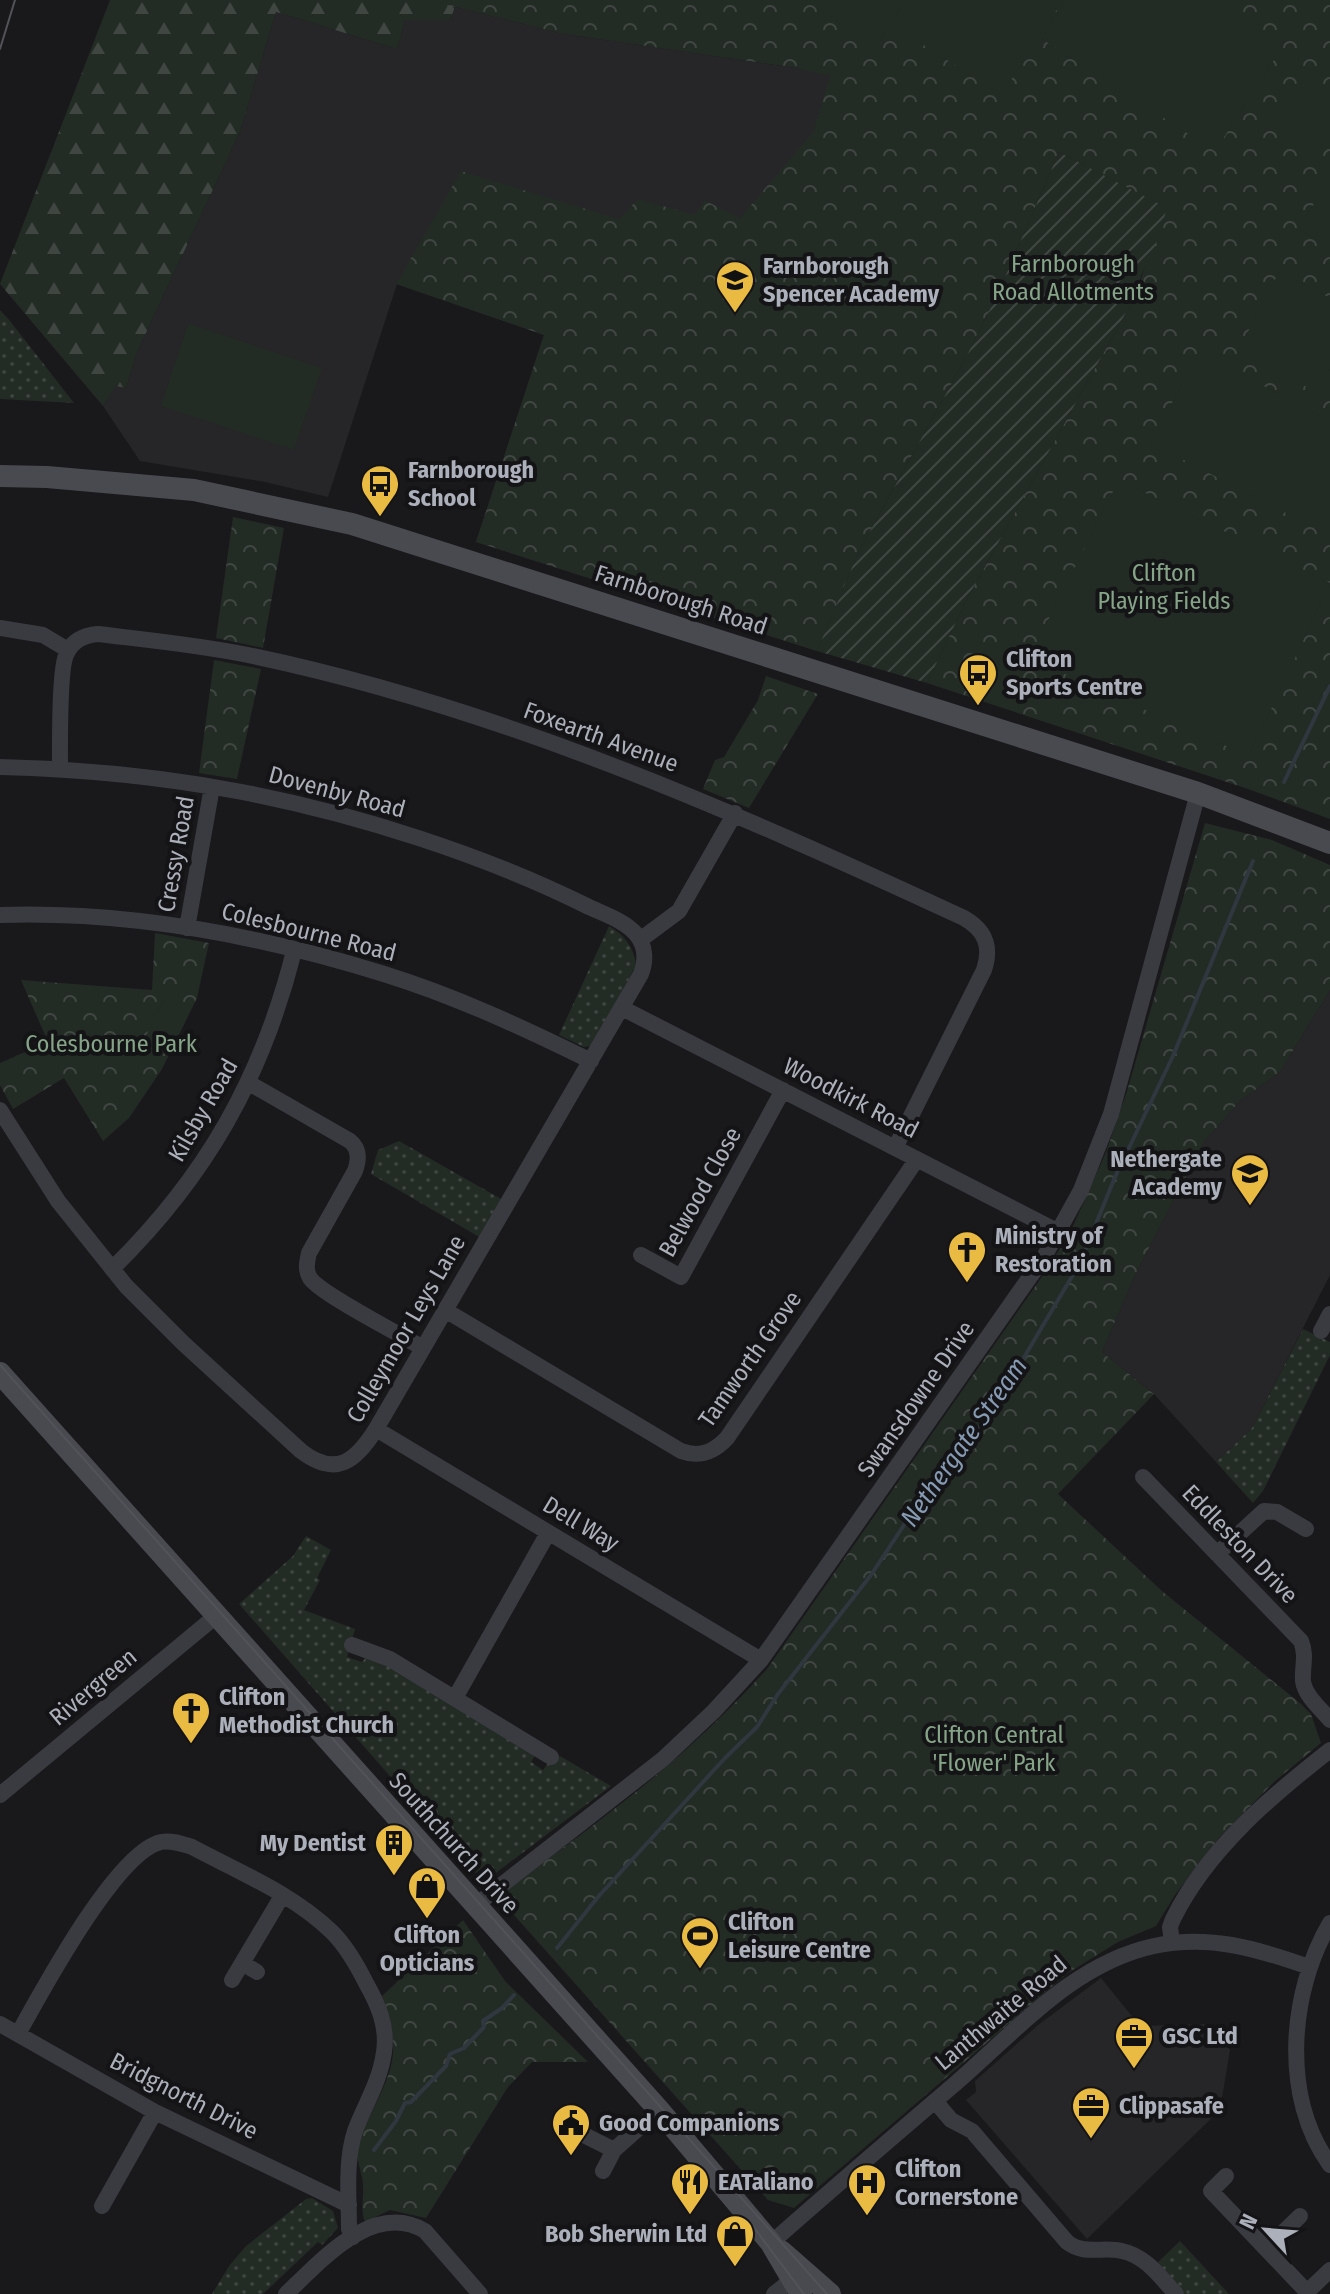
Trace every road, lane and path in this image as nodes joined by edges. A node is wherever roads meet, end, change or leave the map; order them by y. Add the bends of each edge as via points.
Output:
1 (0, 476) edge
2 (0, 628) edge
3 (68, 650) junction
4 (0, 767) edge
5 (60, 768) junction
6 (212, 787) junction
7 (1198, 793) junction
8 (735, 813) junction
9 (1330, 843) edge
10 (0, 915) edge
11 (187, 928) junction
12 (640, 940) junction
13 (294, 951) junction
14 (622, 1008) junction
15 (591, 1061) junction
16 (249, 1083) junction
17 (783, 1090) junction
18 (0, 1110) edge
19 (895, 1148) junction
20 (917, 1159) junction
21 (1059, 1232) junction
22 (641, 1255) dead end
23 (112, 1269) junction
24 (445, 1310) junction
25 (1327, 1312) edge
26 (1321, 1331) dead end
27 (423, 1348) junction
28 (0, 1373) edge
29 (376, 1429) junction
30 (1144, 1485) dead end
31 (1306, 1529) dead end
32 (548, 1533) junction
33 (1217, 1554) junction
34 (216, 1616) junction
35 (352, 1645) dead end
36 (761, 1660) junction
37 (455, 1698) junction
38 (1330, 1720) edge
39 (1330, 1750) edge
40 (545, 1758) dead end
41 (0, 1795) edge
42 (282, 1896) junction
43 (476, 1905) junction
44 (1330, 1923) edge
45 (1172, 1943) junction
46 (1309, 1967) junction
47 (232, 1980) dead end
48 (0, 2024) edge
49 (18, 2034) junction
50 (935, 2101) junction
51 (659, 2110) junction
52 (155, 2112) junction
53 (572, 2129) dead end
54 (614, 2150) junction
55 (1330, 2165) edge
56 (603, 2171) dead end
57 (1226, 2176) dead end
58 (349, 2205) junction
59 (102, 2206) dead end
60 (1300, 2216) dead end
61 (353, 2237) junction
62 (771, 2243) junction
63 (1266, 2249) junction
64 (1330, 2270) edge
65 (793, 2285) edge
66 (1308, 2293) edge
67 (286, 2294) edge
68 (479, 2294) edge
69 (830, 2294) edge
70 (1176, 2294) edge

1 - 7 street, Farnborough Road via 194,490 352,524
2 - 3 street via 43,635
3 - 5 street
3 - 8 street, Foxearth Avenue via 81,638 98,634 208,648 309,669 505,727
4 - 5 street, Dovenby Road
5 - 6 street, Dovenby Road
6 - 11 street, Cressy Road
6 - 12 street, Dovenby Road via 337,815 473,858 586,905
7 - 9 street, Farnborough Road
7 - 21 street, Swansdowne Drive via 1111,1114
8 - 12 street via 679,911
8 - 19 street, Foxearth Avenue via 964,918 984,934 989,951 984,970
10 - 11 street, Colesbourne Road
11 - 13 street, Colesbourne Road
12 - 14 street, Colleymoor Leys Lane via 644,968
13 - 15 street, Colesbourne Road via 426,988
13 - 16 street, Kilsby Road
14 - 15 street, Colleymoor Leys Lane
14 - 17 street, Woodkirk Road
15 - 24 street, Colleymoor Leys Lane
16 - 23 street, Kilsby Road via 200,1168
16 - 27 street via 357,1149 355,1171 309,1253 309,1275 323,1290
17 - 19 street, Woodkirk Road
17 - 22 street, Belwood Close via 681,1277
18 - 23 street, Colleymoor Leys Lane via 58,1201
19 - 20 street, Woodkirk Road
20 - 21 street, Woodkirk Road
20 - 24 street, Tamworth Grove via 727,1438 703,1454 681,1451
21 - 36 street, Swansdowne Drive
23 - 29 street, Colleymoor Leys Lane via 183,1343 315,1461 347,1461 360,1453
24 - 27 street, Colleymoor Leys Lane
25 - 26 street
27 - 29 street, Colleymoor Leys Lane
28 - 34 street, Southchurch Drive
29 - 32 street, Dell Way
30 - 33 street, Eddleston Drive
31 - 33 street via 1277,1512 1264,1511
32 - 36 street, Dell Way
32 - 37 street
33 - 38 street, Eddleston Drive via 1301,1641 1306,1692
34 - 41 street, Rivergreen
34 - 43 street, Southchurch Drive
35 - 37 street via 390,1659
36 - 43 street, Swansdowne Drive via 663,1759
37 - 40 street
39 - 45 street via 1254,1814 1209,1865 1177,1911 1170,1927
42 - 47 street via 250,1967
42 - 49 street via 192,1847 160,1842 127,1866 84,1920
42 - 58 street via 334,1934 370,1990 383,2024 381,2073 354,2133
43 - 51 street, Southchurch Drive
44 - 46 street
45 - 46 street, Lanthwaite Road via 1245,1946
45 - 50 street, Lanthwaite Road via 1086,1972
46 - 55 street via 1297,2027 1298,2066 1310,2124
48 - 49 street, Bridgnorth Drive
49 - 52 street, Bridgnorth Drive
50 - 62 street, Lanthwaite Road
50 - 70 street via 951,2120 972,2131 1067,2242 1082,2251 1134,2255
51 - 54 street
51 - 62 street, Southchurch Drive
52 - 58 street, Bridgnorth Drive
52 - 59 street
53 - 54 street
54 - 56 street
57 - 63 street via 1211,2191
58 - 61 street
60 - 63 street
61 - 67 street
61 - 68 street via 381,2223 414,2224
62 - 65 street, Southchurch Drive
63 - 66 street
64 - 66 street
65 - 69 street, Southchurch Drive

